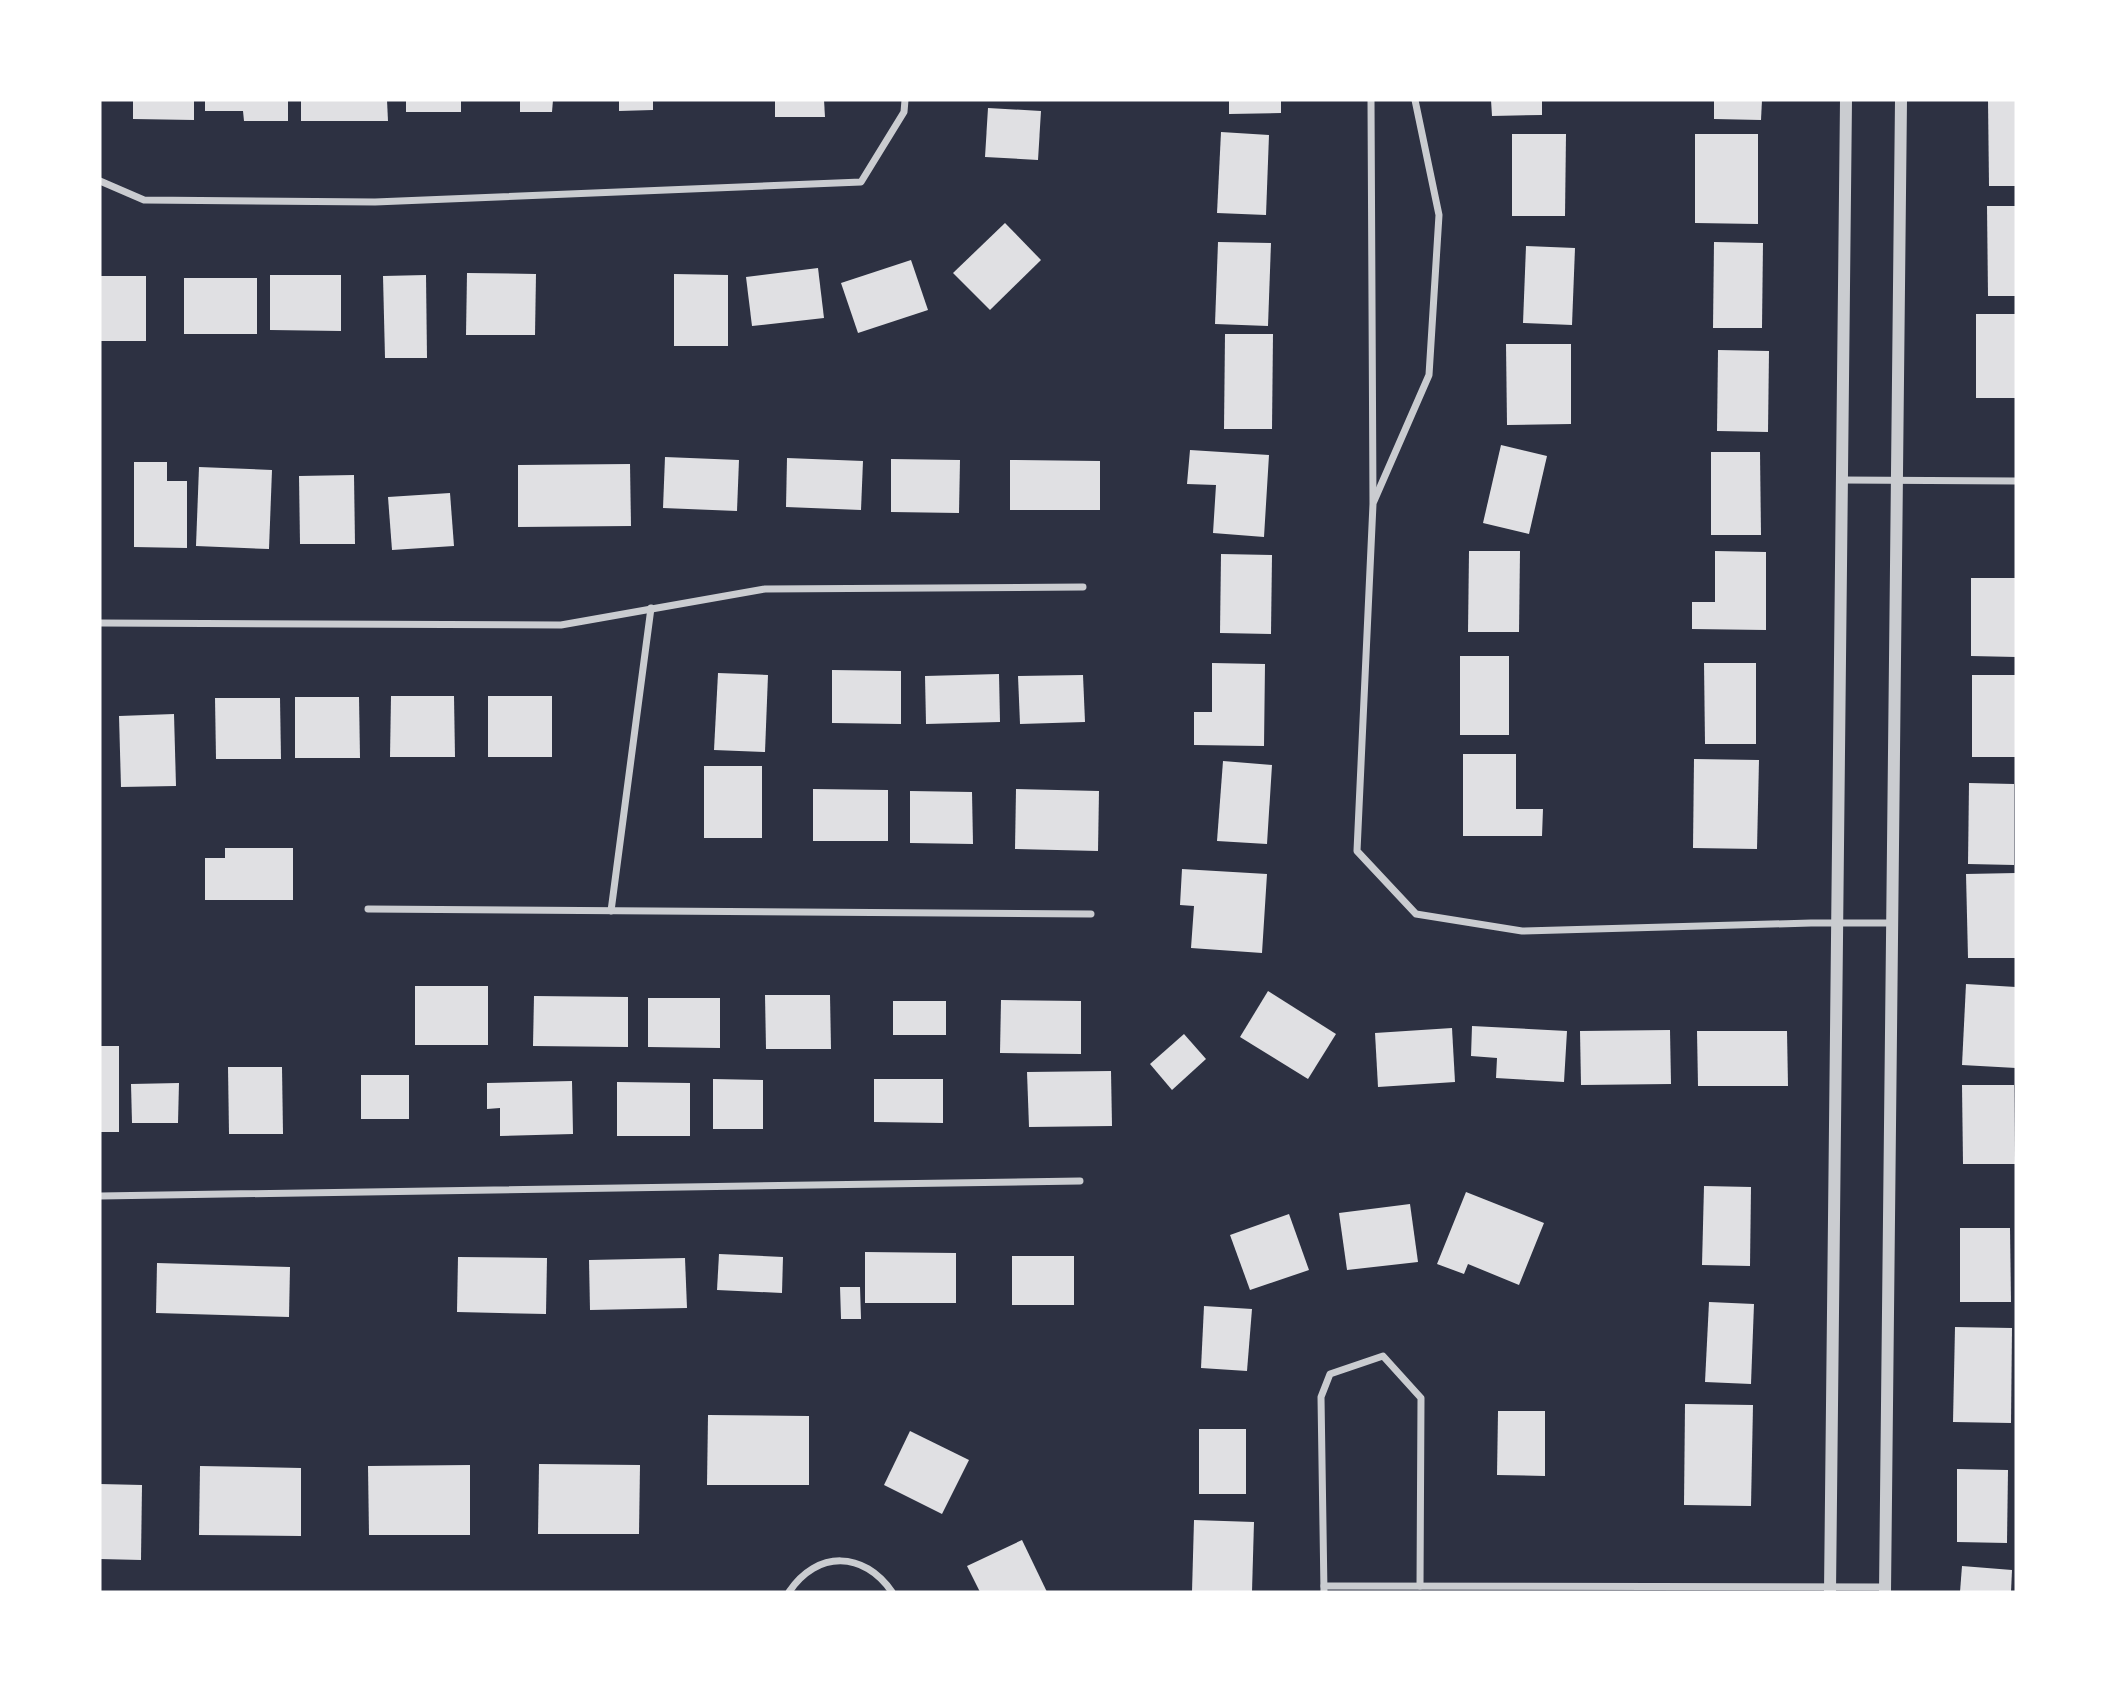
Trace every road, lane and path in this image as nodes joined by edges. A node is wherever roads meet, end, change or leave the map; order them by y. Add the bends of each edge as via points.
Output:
1 (905, 100) edge
2 (1371, 100) edge
3 (1415, 100) edge
4 (1846, 100) edge
5 (1901, 100) edge
6 (100, 181) edge
7 (1842, 481) junction
8 (1897, 481) junction
9 (2016, 481) edge
10 (1373, 504) junction
11 (1083, 587) dead end
12 (651, 608) junction
13 (100, 623) edge
14 (368, 909) dead end
15 (611, 911) junction
16 (1091, 914) dead end
17 (1837, 923) junction
18 (1892, 923) junction
19 (1080, 1181) dead end
20 (100, 1196) edge
21 (1420, 1586) junction
22 (1324, 1589) edge
23 (1830, 1589) edge
24 (1885, 1590) edge
25 (789, 1592) edge
26 (892, 1592) edge

1 - 6 street via 904,112 861,182 375,202 144,200
2 - 10 street
3 - 10 street via 1439,215 1429,375
4 - 7 street
5 - 8 street
7 - 8 street
7 - 17 street
8 - 9 street
8 - 18 street
10 - 17 street via 1357,851 1416,914 1522,931
11 - 12 street via 765,589
12 - 13 street via 562,625
12 - 15 street
14 - 15 street
15 - 16 street
17 - 18 street
17 - 23 street
18 - 24 street
19 - 20 street
21 - 22 street
21 - 22 street via 1421,1398 1383,1356 1330,1374 1321,1398
21 - 23 street
23 - 24 street
25 - 26 street via 812,1568 831,1561 859,1563 876,1573

